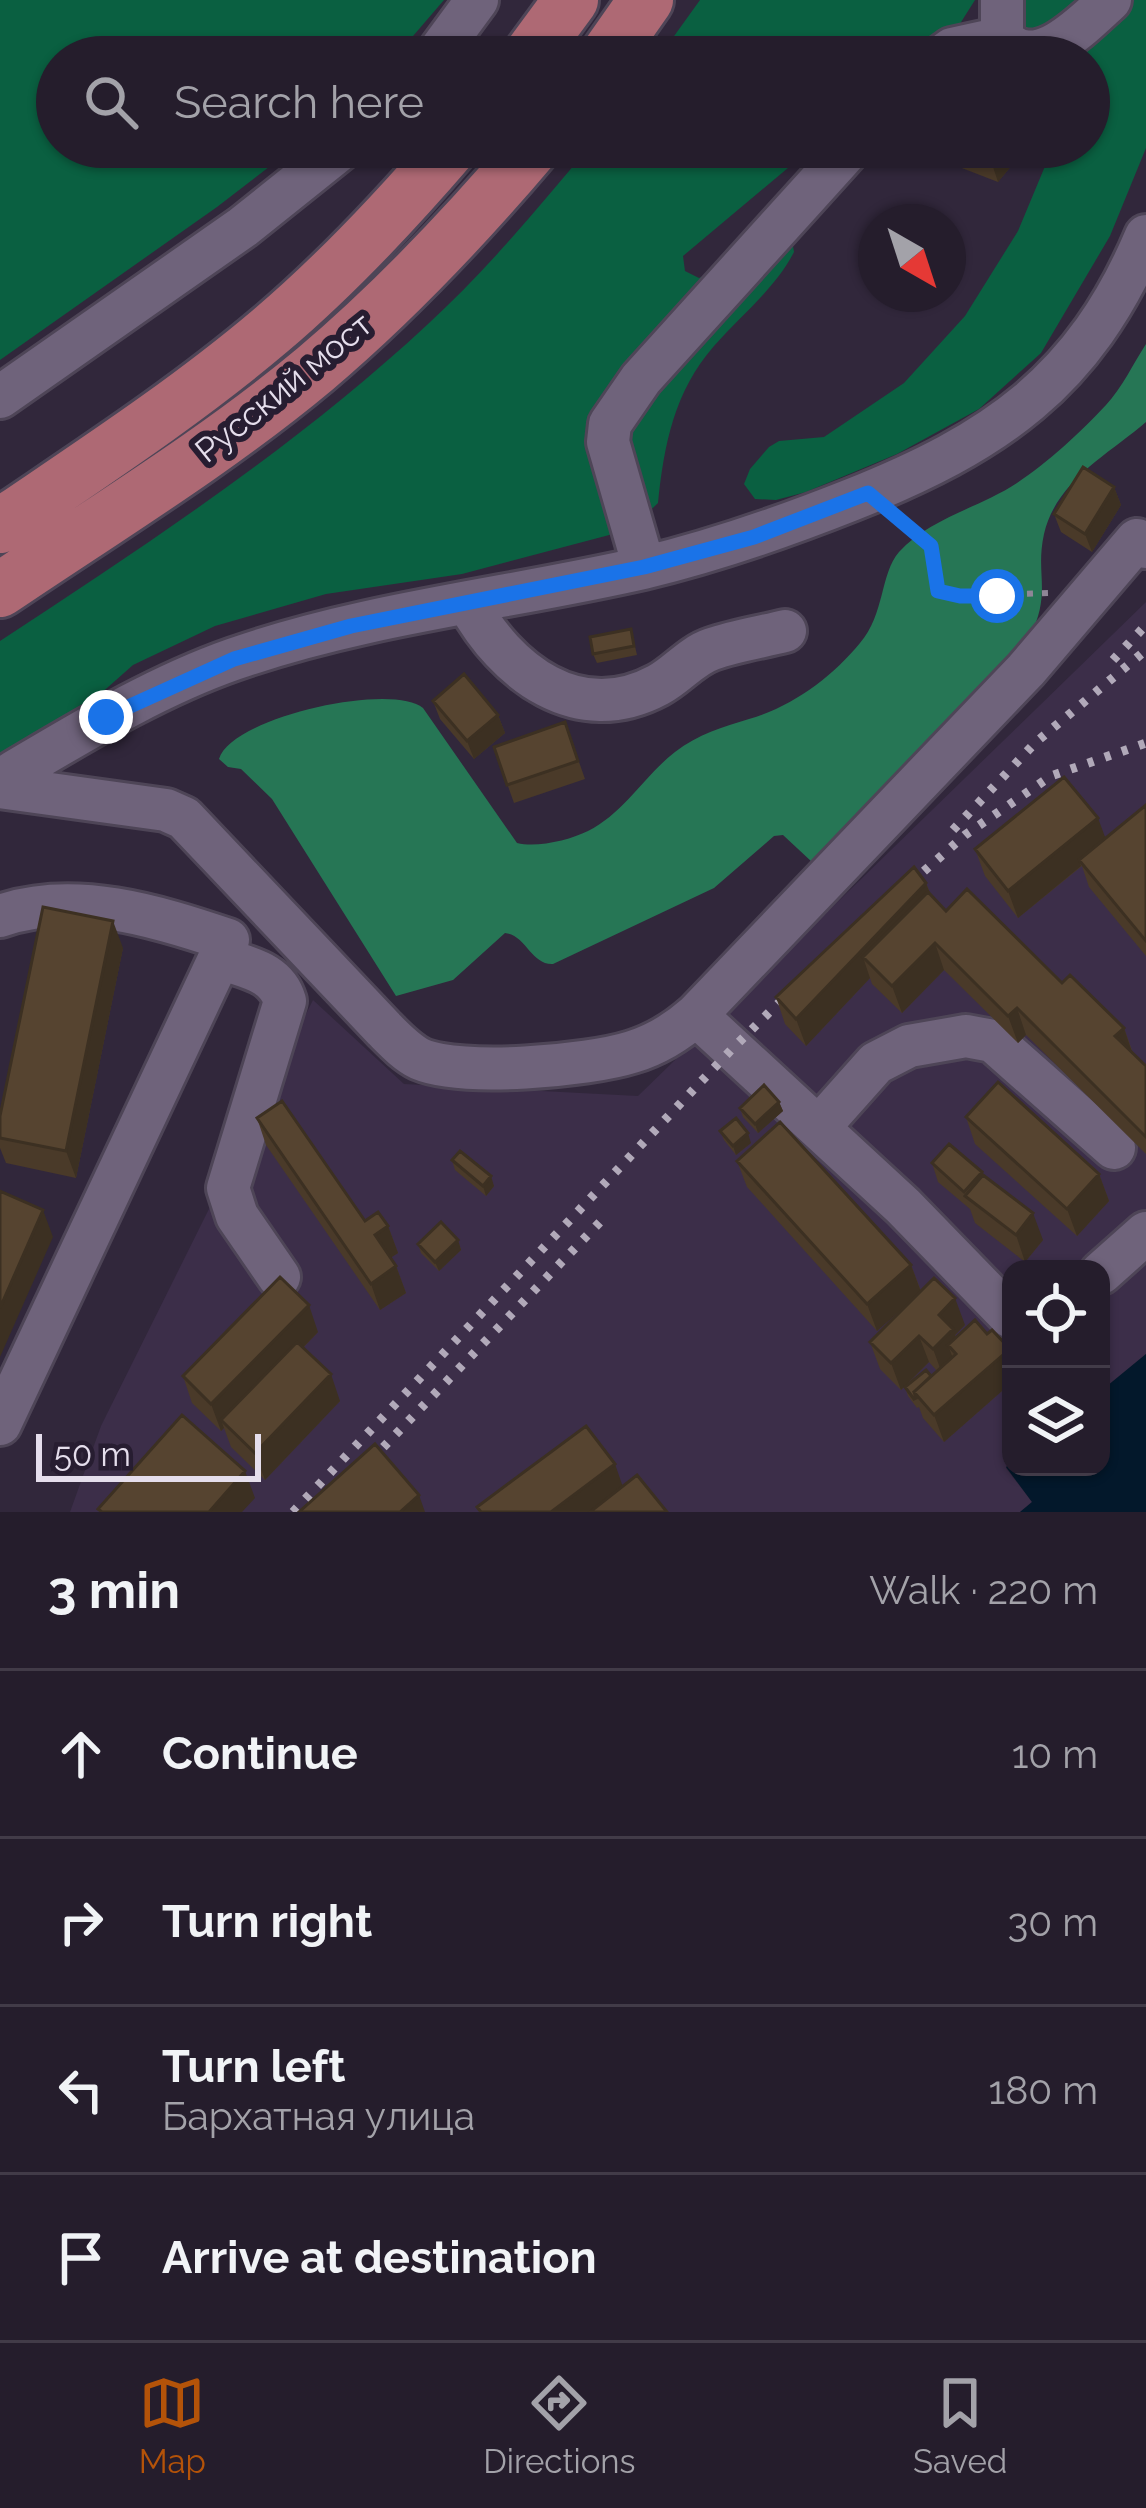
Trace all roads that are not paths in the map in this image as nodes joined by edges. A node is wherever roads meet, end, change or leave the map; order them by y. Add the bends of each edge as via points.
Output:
1 (477, 0) edge
2 (571, 0) edge
3 (646, 0) edge
4 (1110, 0) edge
5 (1002, 19) edge
6 (450, 36) edge
7 (544, 36) edge
8 (621, 36) edge
9 (975, 36) edge
10 (1068, 36) edge
11 (316, 168) edge
12 (433, 168) edge
13 (515, 168) edge
14 (832, 168) edge
15 (1146, 236) edge
16 (0, 397) edge
17 (0, 526) edge
18 (1143, 538) edge
19 (644, 567) junction
20 (0, 590) edge
21 (468, 603) junction
22 (785, 632) dead end
23 (0, 784) edge
24 (255, 891) junction
25 (0, 916) edge
26 (224, 949) junction
27 (696, 1015) junction
28 (819, 1127) junction
29 (1114, 1148) dead end
30 (1146, 1233) edge
31 (1110, 1266) edge
32 (279, 1277) edge
33 (1002, 1308) edge
34 (0, 1424) edge

1 - 6 street
2 - 7 main road
3 - 8 main road
4 - 10 street
5 - 9 street
11 - 16 street
12 - 17 main road, Русский мост via 269,332
13 - 20 main road, Русский мост via 313,371
14 - 19 street via 641,379 610,424 608,442
15 - 19 street via 1086,342 999,427 868,493 754,537
18 - 27 street
19 - 21 street
21 - 22 street via 488,639 531,679 602,699 662,684 708,650
21 - 23 street via 234,659 106,717
23 - 24 street via 166,809
24 - 26 street
24 - 27 street via 422,1060 556,1065 630,1053
25 - 26 street via 23,908 124,910 154,915
26 - 32 street via 270,976 285,1001 228,1188 237,1216
26 - 34 street
27 - 28 street
28 - 29 street via 876,1063 909,1046 966,1036 993,1041
28 - 33 street
30 - 31 street

